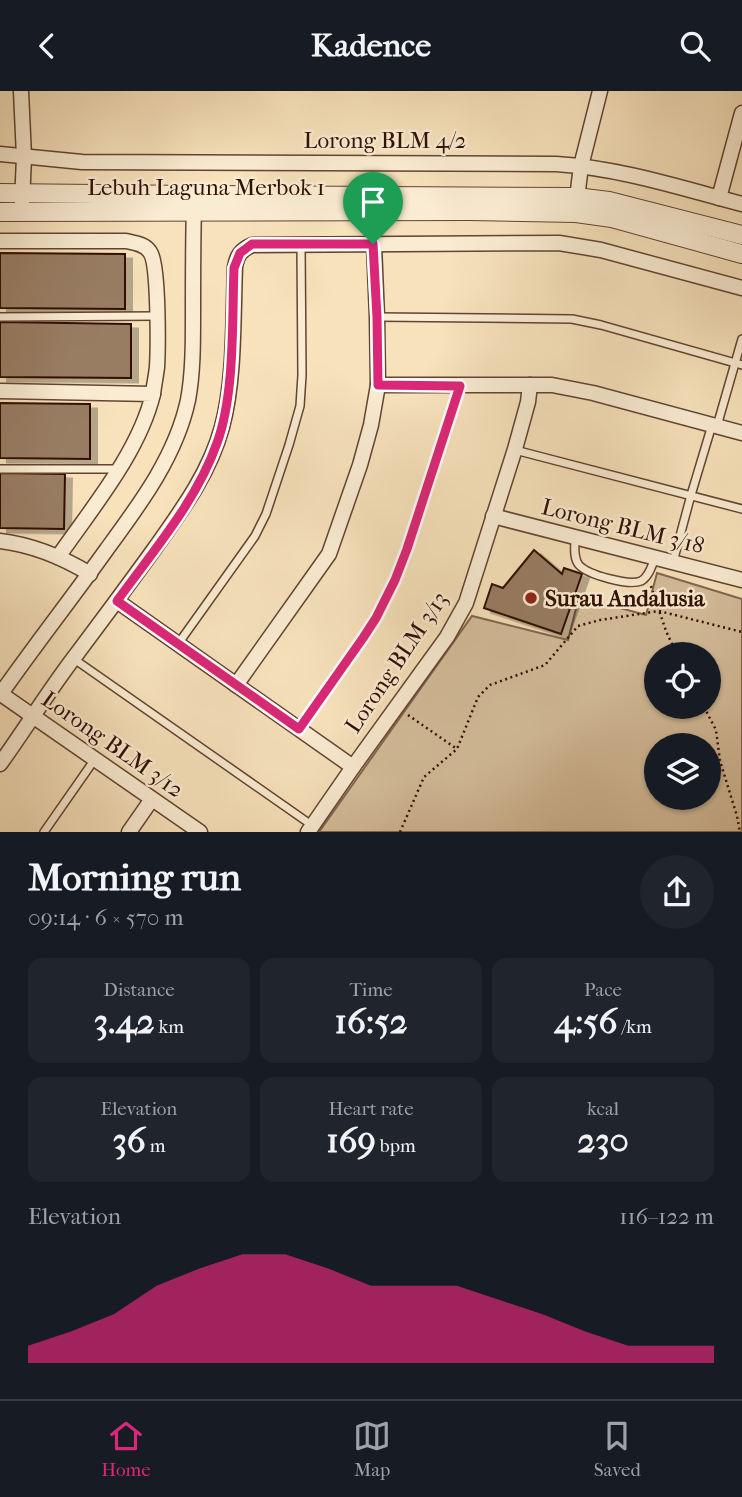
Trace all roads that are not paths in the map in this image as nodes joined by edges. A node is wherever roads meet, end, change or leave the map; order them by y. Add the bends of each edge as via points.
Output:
1 (21, 91) edge
2 (600, 91) edge
3 (742, 113) edge
4 (0, 153) edge
5 (24, 157) junction
6 (581, 166) junction
7 (0, 193) edge
8 (23, 193) junction
9 (719, 198) junction
10 (194, 204) junction
11 (742, 204) edge
12 (576, 205) junction
13 (0, 212) edge
14 (22, 212) junction
15 (742, 235) edge
16 (0, 241) edge
17 (301, 244) junction
18 (373, 244) junction
19 (742, 254) edge
20 (742, 288) edge
21 (157, 316) junction
22 (0, 317) edge
23 (377, 317) junction
24 (742, 339) edge
25 (738, 364) edge
26 (378, 385) junction
27 (530, 385) junction
28 (460, 386) junction
29 (0, 391) edge
30 (153, 394) junction
31 (714, 426) junction
32 (742, 433) edge
33 (515, 449) junction
34 (0, 469) edge
35 (118, 469) junction
36 (691, 495) junction
37 (742, 509) edge
38 (493, 516) junction
39 (576, 537) junction
40 (0, 541) edge
41 (58, 557) junction
42 (655, 558) junction
43 (673, 562) junction
44 (90, 574) junction
45 (742, 580) edge
46 (117, 601) junction
47 (178, 644) junction
48 (73, 658) junction
49 (236, 685) junction
50 (0, 694) edge
51 (34, 717) junction
52 (299, 729) junction
53 (95, 759) junction
54 (0, 764) edge
55 (353, 767) junction
56 (152, 799) junction
57 (310, 829) edge
58 (44, 832) edge
59 (129, 832) edge
60 (200, 832) edge

1 - 5 street
2 - 6 street
3 - 9 street
4 - 5 street, Lorong BLM 4/2
5 - 6 street, Lorong BLM 4/2 via 82,162
5 - 8 street
6 - 9 street, Lorong BLM 4/2
6 - 12 street
7 - 8 street, Lebuh Laguna Merbok 1
8 - 10 street, Lebuh Laguna Merbok 1
8 - 14 street
9 - 11 street, Lorong BLM 4/2
10 - 12 street, Lebuh Laguna Merbok 1 via 470,211
10 - 14 street, Lebuh Laguna Merbok 1
10 - 44 street via 193,357 183,420 160,470
12 - 15 street, Lebuh Laguna Merbok 1 via 609,201
12 - 19 street, Lebuh Laguna Merbok 1
13 - 14 street, Lebuh Laguna Merbok 1
16 - 21 street via 126,241 143,245 152,255
17 - 18 street
17 - 46 street via 252,244 236,258 226,409 217,445 187,504
17 - 47 lane via 302,375 300,406 289,446 254,536
18 - 20 street via 559,243
18 - 23 street
21 - 22 lane
21 - 30 street
23 - 25 lane via 572,319
23 - 26 street
24 - 25 lane
25 - 31 lane
26 - 28 street
26 - 49 street via 367,439 329,554
27 - 28 street
27 - 31 street via 574,388
27 - 33 street, Lorong BLM 3/13
28 - 52 lane via 395,580 369,628
29 - 30 street
30 - 35 street via 139,434
31 - 32 street
31 - 36 lane
33 - 36 lane
33 - 38 street, Lorong BLM 3/13
34 - 35 lane
35 - 41 street
36 - 37 lane
36 - 43 lane
38 - 39 street, Lorong BLM 3/18
38 - 55 street, Lorong BLM 3/13 via 458,618
39 - 42 street, Lorong BLM 3/18
39 - 42 lane via 579,565 594,574 641,581
40 - 41 street
41 - 44 street
42 - 43 street, Lorong BLM 3/18
43 - 45 street, Lorong BLM 3/18
44 - 50 street
46 - 47 street
46 - 48 street
47 - 49 street
48 - 51 street
48 - 57 lane
49 - 52 street
50 - 51 street, Lorong BLM 3/12
51 - 53 street, Lorong BLM 3/12
51 - 54 street
52 - 55 street
53 - 56 street, Lorong BLM 3/12
53 - 58 lane
55 - 57 street, Lorong BLM 3/13
56 - 59 street
56 - 60 street, Lorong BLM 3/12

